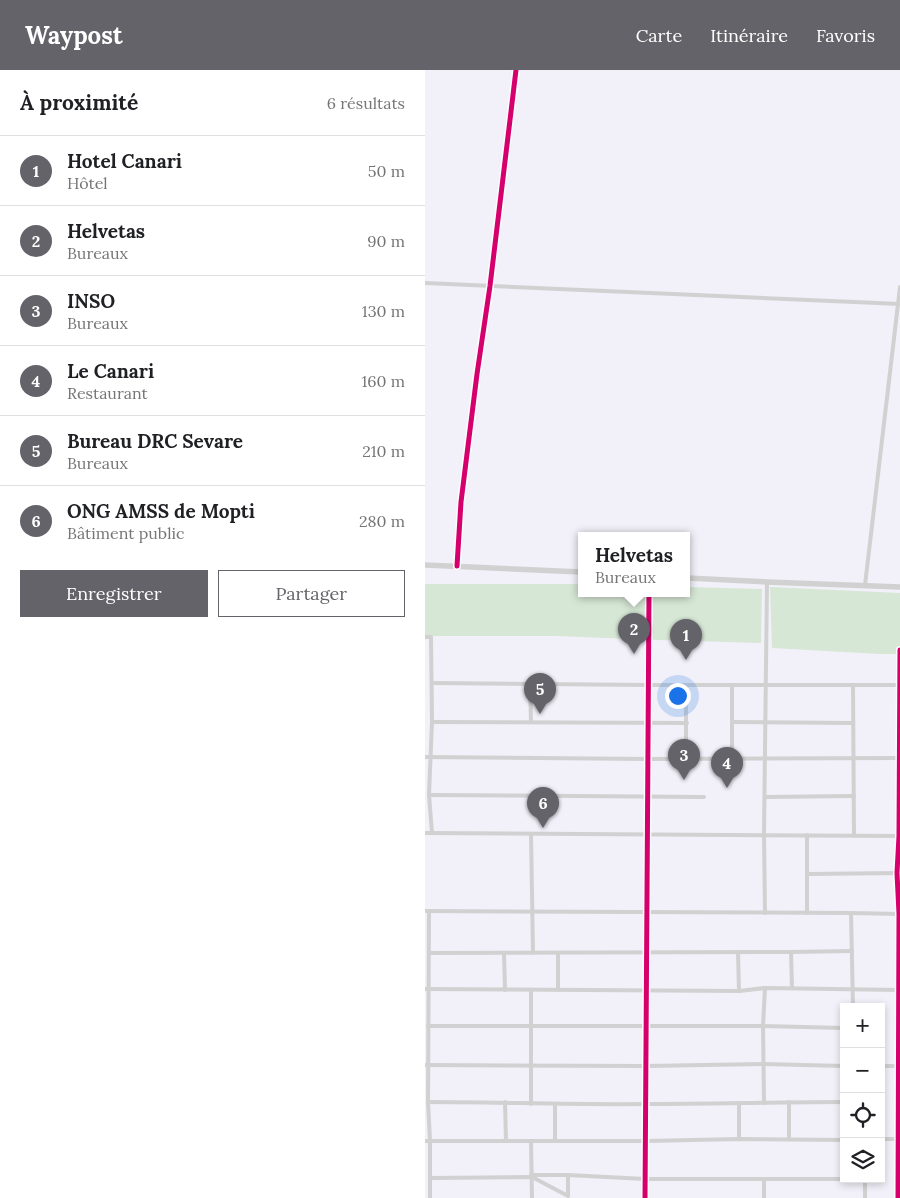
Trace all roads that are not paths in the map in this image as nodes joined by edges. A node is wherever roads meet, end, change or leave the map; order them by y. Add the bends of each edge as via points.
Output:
1 (516, 70) edge
2 (425, 283) edge
3 (490, 286) junction
4 (900, 287) edge
5 (899, 304) edge
6 (425, 565) edge
7 (457, 566) junction
8 (578, 572) edge
9 (690, 578) edge
10 (767, 582) junction
11 (865, 585) junction
12 (900, 587) edge
13 (649, 597) edge
14 (425, 637) edge
15 (899, 650) edge
16 (432, 683) junction
17 (530, 684) junction
18 (767, 684) junction
19 (853, 684) junction
20 (900, 684) edge
21 (649, 685) junction
22 (686, 685) junction
23 (732, 685) junction
24 (432, 722) junction
25 (531, 722) junction
26 (648, 722) junction
27 (732, 722) junction
28 (766, 722) junction
29 (687, 723) junction
30 (853, 723) junction
31 (425, 757) edge
32 (431, 757) junction
33 (853, 757) junction
34 (686, 758) junction
35 (732, 758) junction
36 (766, 758) junction
37 (899, 758) edge
38 (648, 759) junction
39 (429, 795) junction
40 (647, 796) junction
41 (704, 796) dead end
42 (854, 796) junction
43 (765, 798) junction
44 (425, 833) edge
45 (432, 833) junction
46 (531, 834) junction
47 (647, 834) junction
48 (764, 834) junction
49 (807, 835) junction
50 (854, 835) junction
51 (899, 836) edge
52 (898, 873) edge
53 (807, 874) junction
54 (427, 911) edge
55 (532, 912) junction
56 (647, 912) junction
57 (765, 913) junction
58 (807, 913) junction
59 (851, 913) junction
60 (899, 914) edge
61 (852, 951) junction
62 (647, 952) junction
63 (738, 952) junction
64 (791, 952) junction
65 (429, 953) junction
66 (504, 953) junction
67 (533, 953) junction
68 (557, 953) junction
69 (765, 988) junction
70 (792, 988) junction
71 (427, 989) edge
72 (853, 989) junction
73 (505, 990) junction
74 (531, 990) junction
75 (558, 990) junction
76 (899, 990) edge
77 (647, 991) junction
78 (739, 991) junction
79 (853, 1003) edge
80 (428, 1026) junction
81 (531, 1026) junction
82 (763, 1026) junction
83 (646, 1027) junction
84 (840, 1028) edge
85 (426, 1064) edge
86 (763, 1064) junction
87 (531, 1066) junction
88 (646, 1066) junction
89 (840, 1066) edge
90 (885, 1066) edge
91 (899, 1066) edge
92 (428, 1102) junction
93 (505, 1102) junction
94 (789, 1102) junction
95 (840, 1102) edge
96 (739, 1103) junction
97 (764, 1103) junction
98 (531, 1104) junction
99 (555, 1104) junction
100 (646, 1104) junction
101 (739, 1139) junction
102 (789, 1139) junction
103 (885, 1139) edge
104 (899, 1139) edge
105 (840, 1140) edge
106 (427, 1141) edge
107 (506, 1141) junction
108 (531, 1141) junction
109 (555, 1141) junction
110 (645, 1141) junction
111 (568, 1175) junction
112 (532, 1176) junction
113 (430, 1178) junction
114 (645, 1178) junction
115 (764, 1179) junction
116 (840, 1179) edge
117 (865, 1183) edge
118 (568, 1197) edge
119 (430, 1198) edge
120 (532, 1198) edge
121 (645, 1198) edge
122 (764, 1198) edge
123 (865, 1198) edge
124 (898, 1198) edge

1 - 3 street
2 - 3 street
3 - 5 street
3 - 7 street via 461,502
4 - 5 street
5 - 11 street
6 - 7 main road
7 - 8 main road
9 - 10 main road
10 - 11 main road
10 - 18 street
11 - 12 main road
13 - 21 street
14 - 16 street via 431,637
15 - 20 street
16 - 17 street
16 - 24 street
17 - 21 street
17 - 25 street
18 - 19 street
18 - 23 street
18 - 28 street
19 - 20 street
19 - 30 street
20 - 37 street
21 - 22 street
21 - 26 street
22 - 23 street
22 - 29 street
23 - 27 street
24 - 25 street
24 - 32 street
25 - 26 street
26 - 29 street
26 - 38 street
27 - 28 street
27 - 35 street
28 - 30 street
28 - 36 street
29 - 34 street
30 - 33 street
31 - 32 street
32 - 38 street
32 - 39 street
33 - 36 street
33 - 37 street
33 - 42 street
34 - 35 street
34 - 38 street
35 - 36 street
36 - 43 street
37 - 51 street
38 - 40 street
39 - 40 street
39 - 45 street
40 - 41 street
40 - 47 street
42 - 43 street
42 - 50 street
43 - 48 street
44 - 45 street
45 - 46 street
46 - 47 street
46 - 55 street
47 - 48 street
47 - 56 street
48 - 49 street
48 - 57 street
49 - 50 street
49 - 53 street
50 - 51 street
51 - 52 street
52 - 53 street
52 - 60 street
53 - 58 street
54 - 55 street
54 - 65 street
55 - 56 street
55 - 67 street
56 - 57 street
56 - 62 street
57 - 58 street
58 - 59 street
59 - 60 street
59 - 61 street
60 - 76 street
61 - 64 street
61 - 72 street
62 - 63 street
62 - 68 street
62 - 77 street
63 - 64 street
63 - 78 street
64 - 70 street
65 - 66 street
65 - 71 street
66 - 67 street
66 - 73 street
67 - 68 street
68 - 75 street
69 - 70 street
69 - 78 street
69 - 82 street
70 - 72 street
71 - 73 street
71 - 80 street
72 - 76 street
72 - 79 street
73 - 74 street
74 - 75 street
74 - 81 street
75 - 77 street
76 - 91 street
77 - 78 street
77 - 83 street
80 - 81 street
80 - 85 street
81 - 83 street
81 - 87 street
82 - 83 street
82 - 84 street
82 - 86 street
83 - 88 street
85 - 87 street
85 - 92 street
86 - 88 street
86 - 89 street
86 - 97 street
87 - 88 street
87 - 98 street
88 - 100 street
90 - 91 street
91 - 104 street
92 - 93 street
92 - 106 street
93 - 98 street
93 - 107 street
94 - 95 street
94 - 97 street
94 - 102 street
96 - 97 street
96 - 100 street
96 - 101 street
98 - 99 street
99 - 100 street
99 - 109 street
100 - 110 street
101 - 102 street
101 - 110 street
102 - 105 street
103 - 104 street
104 - 124 street
106 - 107 street
106 - 113 street
107 - 108 street
108 - 109 street
108 - 112 street
109 - 110 street
110 - 114 street
111 - 112 street
111 - 114 street
111 - 118 street
112 - 113 street
112 - 118 street
112 - 120 street
113 - 119 street
114 - 115 street
114 - 121 street
115 - 116 street
115 - 122 street
117 - 123 street

